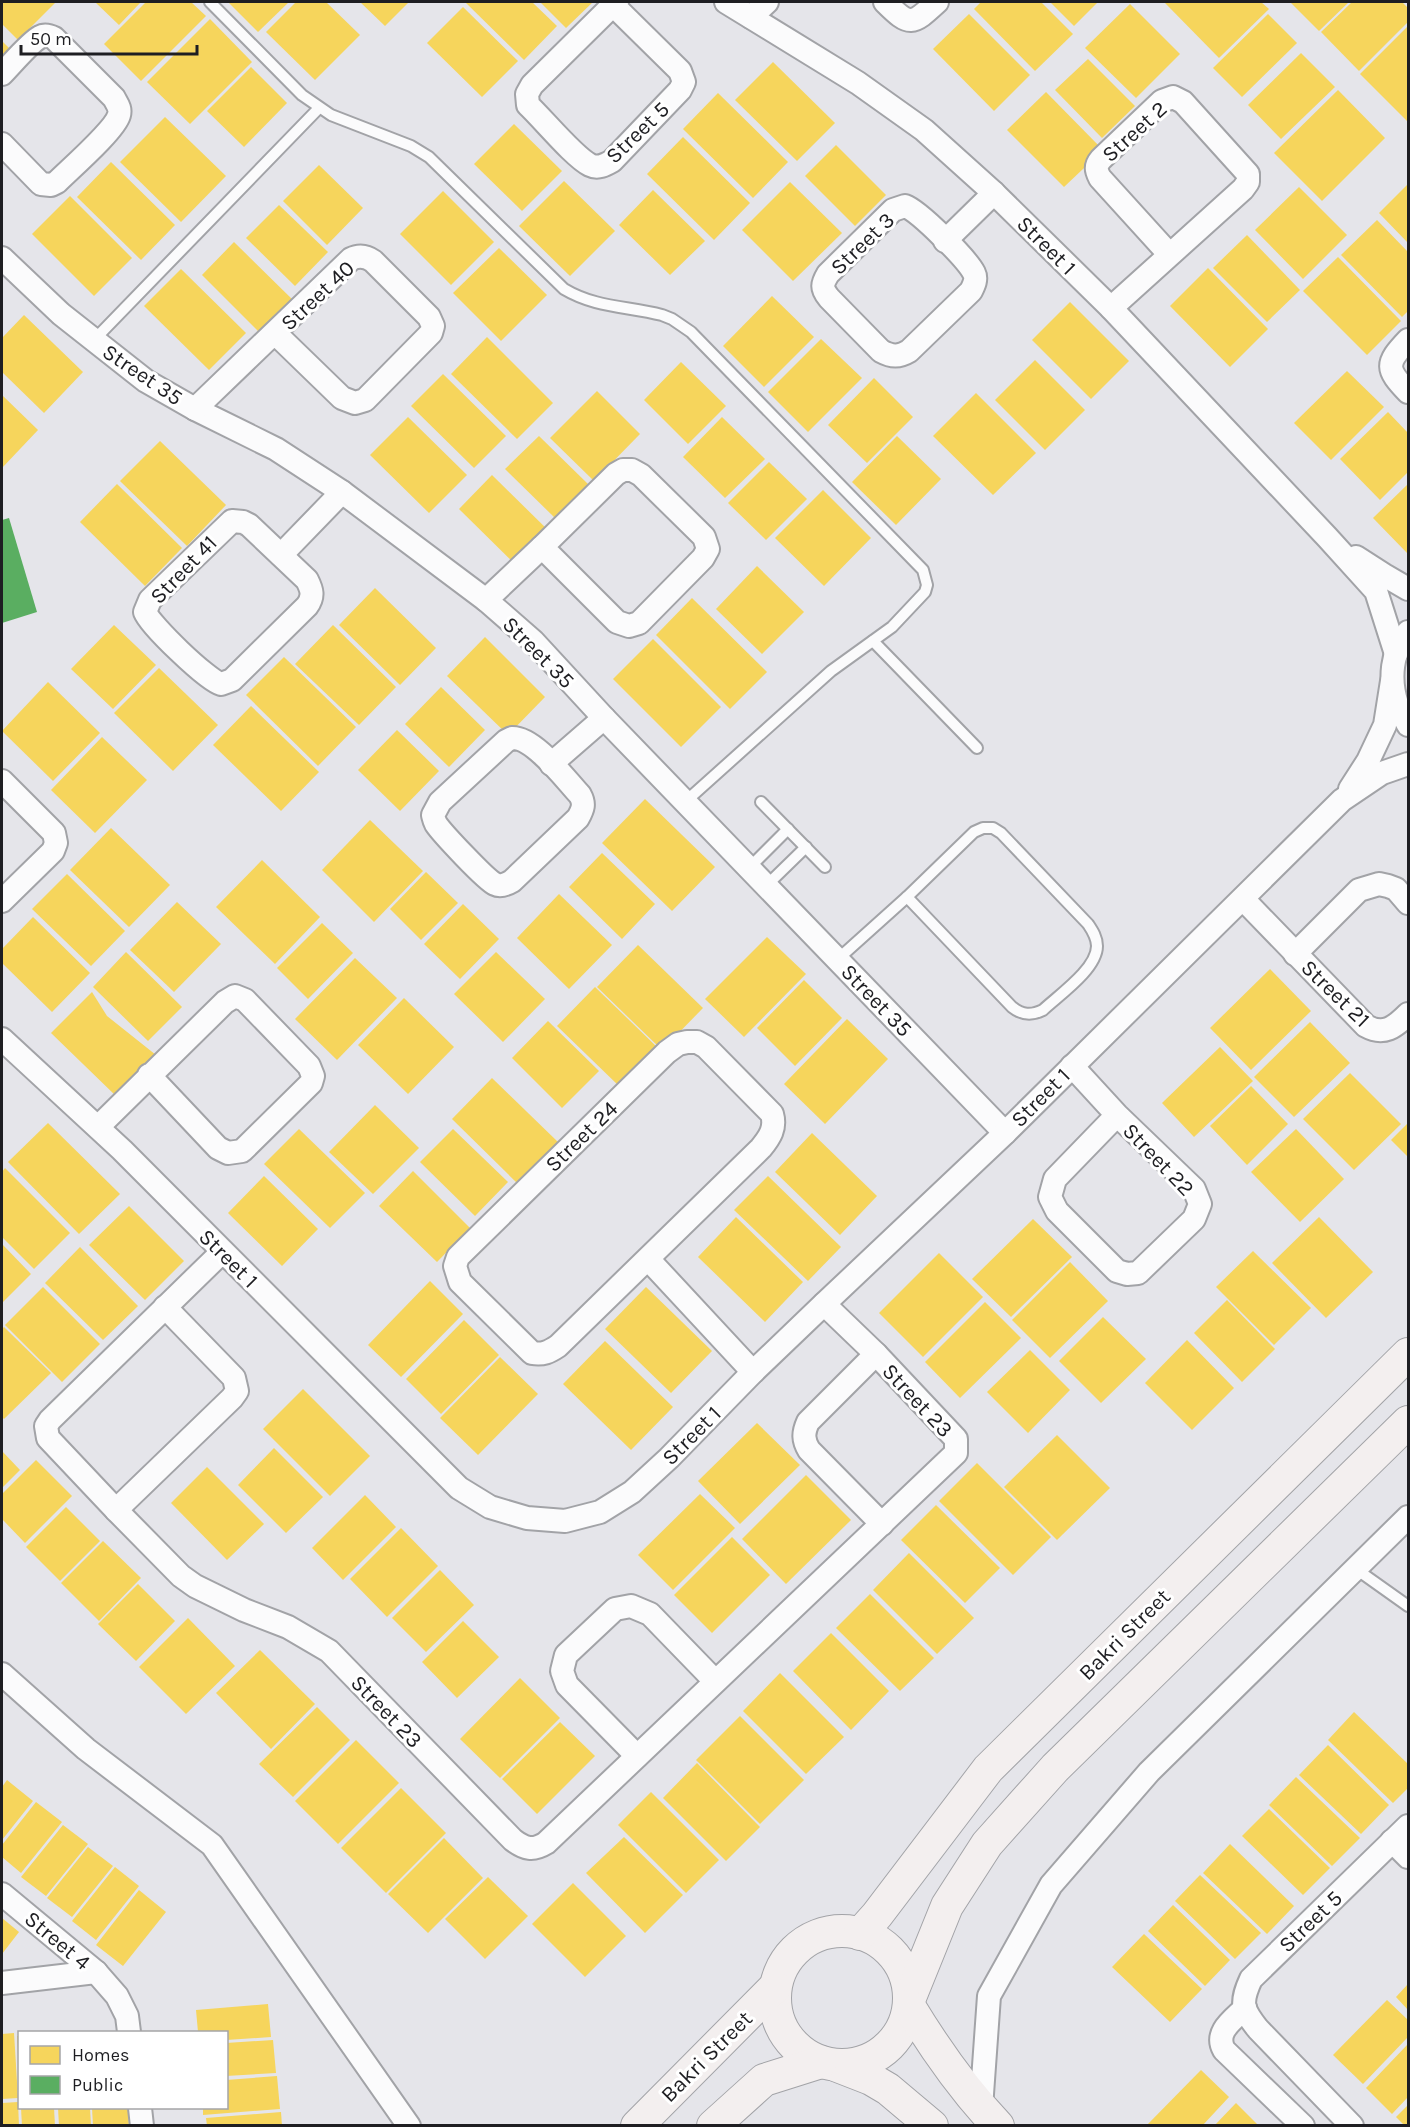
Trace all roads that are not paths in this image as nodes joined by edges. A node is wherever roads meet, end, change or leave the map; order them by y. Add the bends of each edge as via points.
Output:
1 (210, 2) edge
2 (726, 2) edge
3 (885, 2) edge
4 (937, 2) edge
5 (615, 3) edge
6 (759, 9) edge
7 (2, 74) edge
8 (319, 108) junction
9 (2, 144) edge
10 (994, 193) junction
11 (945, 240) junction
12 (1170, 254) junction
13 (2, 258) edge
14 (1111, 308) junction
15 (276, 334) junction
16 (94, 340) junction
17 (1408, 340) edge
18 (1408, 392) edge
19 (195, 409) junction
20 (342, 492) junction
21 (1327, 537) junction
22 (542, 547) junction
23 (281, 555) junction
24 (1408, 589) edge
25 (486, 600) junction
26 (1408, 632) edge
27 (873, 641) junction
28 (1396, 654) junction
29 (1392, 681) junction
30 (604, 718) junction
31 (1408, 725) edge
32 (977, 748) dead end
33 (551, 764) junction
34 (1408, 764) edge
35 (2, 781) edge
36 (1342, 800) junction
37 (685, 802) junction
38 (761, 802) dead end
39 (788, 829) junction
40 (806, 847) junction
41 (825, 867) dead end
42 (749, 868) junction
43 (767, 885) junction
44 (907, 897) junction
45 (1243, 899) junction
46 (2, 901) edge
47 (1408, 903) edge
48 (1295, 954) junction
49 (838, 959) junction
50 (1408, 1014) edge
51 (2, 1040) edge
52 (1072, 1066) junction
53 (149, 1075) junction
54 (1117, 1115) junction
55 (98, 1127) junction
56 (1005, 1133) junction
57 (222, 1252) junction
58 (648, 1259) junction
59 (824, 1304) junction
60 (165, 1307) junction
61 (876, 1354) junction
62 (1408, 1354) edge
63 (753, 1372) junction
64 (1408, 1422) edge
65 (116, 1510) junction
66 (1408, 1517) edge
67 (882, 1524) junction
68 (1356, 1569) junction
69 (1408, 1606) edge
70 (2, 1674) edge
71 (715, 1681) junction
72 (637, 1756) junction
73 (1400, 1833) edge
74 (1408, 1857) edge
75 (2, 1894) edge
76 (860, 1934) junction
77 (96, 1972) junction
78 (2, 1983) edge
79 (775, 1987) junction
80 (909, 2003) junction
81 (1245, 2008) junction
82 (129, 2031) edge
83 (828, 2063) junction
84 (140, 2109) edge
85 (989, 2117) edge
86 (931, 2125) edge
87 (142, 2126) edge
88 (409, 2126) edge
89 (638, 2126) edge
90 (713, 2126) edge
91 (1303, 2126) edge
92 (1352, 2126) edge

1 - 8 lane
2 - 6 street, Street 1
3 - 4 street via 907,20 920,18
5 - 5 street, Street 5 via 527,94 528,105 579,156 597,167 612,161 681,90 684,82 680,71
6 - 10 street, Street 1 via 924,130
7 - 9 street via 37,39 50,36 114,98 120,113 112,127 51,185 41,184
8 - 16 lane
8 - 27 lane via 429,157 571,293 594,303 662,315 691,332 923,570 925,592
10 - 11 street
10 - 14 street, Street 1
11 - 11 street, Street 3 via 974,273 974,285 904,354 890,356 881,351 823,289 828,274 899,207 917,212
12 - 12 street, Street 2 via 1243,189 1249,178 1183,102 1173,98 1162,101 1097,163 1096,170
12 - 14 street, Street 2
13 - 16 street, Street 35
14 - 21 street, Street 1
15 - 15 street, Street 40 via 351,259 362,256 373,261 432,320 433,326 431,333 365,400 355,403 342,398
15 - 19 street, Street 40
16 - 19 street, Street 35 via 146,381
17 - 18 street via 1390,366
19 - 20 street, Street 35 via 276,449
20 - 23 street
20 - 25 street, Street 35
21 - 24 street, Street 1
21 - 28 street, Street 1 via 1376,591
22 - 22 street via 616,474 632,470 704,537 708,549 639,623 629,626 617,622
22 - 25 street
23 - 23 street, Street 41 via 249,525 232,521 150,600 147,618 215,682 232,680 311,601 312,589 307,580
25 - 30 street, Street 35 via 532,641
26 - 28 street
27 - 32 lane
27 - 37 lane via 831,671
28 - 29 street, Street 1
29 - 31 street via 1397,706
29 - 36 street, Street 1 via 1385,725 1368,761
30 - 33 street
30 - 37 street, Street 35
33 - 33 street via 531,744 512,738 435,808 437,826 494,884 501,886 512,881 581,813 580,795
34 - 36 street, Street 1 via 1382,773
35 - 46 street via 54,833 56,843 53,851
36 - 45 street, Street 1
37 - 42 street, Street 35
38 - 39 lane
39 - 40 lane
39 - 42 lane
40 - 41 lane
40 - 43 lane
42 - 43 street, Street 35
43 - 49 street, Street 35
44 - 44 lane via 974,832 993,828 1088,924 1095,934 1095,958 1043,1010 1035,1014 1019,1012
44 - 49 lane
45 - 48 street, Street 21
45 - 52 street, Street 1
47 - 48 street, Street 21 via 1388,886 1371,885 1359,890
48 - 50 street, Street 21 via 1366,1026 1389,1030
49 - 56 street, Street 35
51 - 55 street, Street 1
52 - 54 street, Street 22
52 - 56 street, Street 1
53 - 53 street via 235,996 245,1000 309,1066 313,1076 311,1083 242,1151 228,1153 218,1148
53 - 55 street
54 - 54 street, Street 22 via 1194,1189 1200,1204 1194,1219 1138,1273 1117,1271 1058,1211 1050,1197 1055,1179
55 - 57 street, Street 1
56 - 59 street, Street 1
57 - 60 street, Street 23
57 - 63 street, Street 1 via 459,1488 490,1506 527,1518 565,1521 600,1512 632,1492
58 - 58 street, Street 24 via 761,1148 773,1131 772,1114 697,1042 678,1044 667,1052 465,1249 454,1266 460,1282 524,1347 540,1355 558,1346
58 - 63 street
59 - 61 street, Street 23
59 - 63 street, Street 1
60 - 65 street, Street 23 via 46,1426 48,1438 56,1448
60 - 65 street via 234,1378 237,1390
61 - 67 street, Street 23 via 808,1422 804,1438 809,1450
61 - 67 street, Street 23 via 956,1439 957,1446 950,1460
62 - 76 main road, Bakri Street via 988,1769
64 - 80 main road, Bakri Street via 1055,1768 987,1844 947,1906
65 - 72 street, Street 23 via 195,1587 288,1627 329,1651 522,1846 530,1849 546,1843
66 - 68 street
67 - 71 street, Street 23
68 - 69 lane
68 - 85 street via 1149,1772 1051,1885 989,1996
70 - 88 street via 86,1749 212,1845
71 - 72 street, Street 23
71 - 72 street via 650,1614 631,1606 615,1609 566,1655 562,1671 567,1685
73 - 74 street, Street 5
73 - 81 street, Street 5 via 1251,1978 1243,2002
75 - 77 street, Street 4
76 - 79 main road via 827,1932 806,1941 782,1965
76 - 80 main road via 887,1948 897,1960 905,1974
77 - 78 street, Street 4
77 - 82 street via 117,1996 127,2016
79 - 83 main road via 774,2003 784,2033 807,2055
79 - 89 main road, Bakri Street
80 - 83 main road via 902,2027 886,2049 862,2062
80 - 85 main road via 941,2057
81 - 91 street via 1224,2030 1220,2043
81 - 92 street via 1258,2030
83 - 86 main road via 888,2089
83 - 90 main road via 764,2080
84 - 87 street

